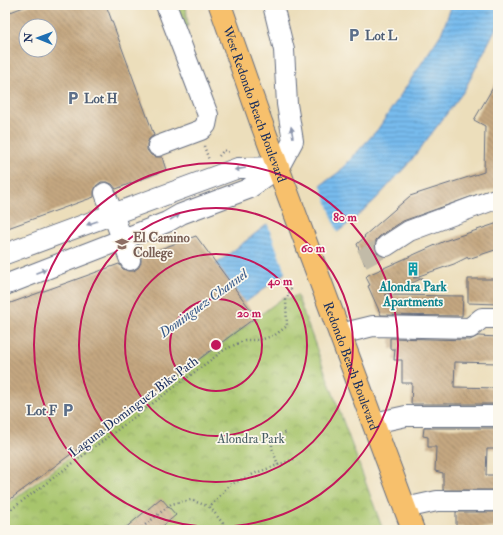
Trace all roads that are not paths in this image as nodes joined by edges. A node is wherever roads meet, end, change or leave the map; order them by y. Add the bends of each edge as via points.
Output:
1 (166, 5) edge
2 (220, 5) edge
3 (273, 5) edge
4 (158, 146) dead end
5 (279, 167) junction
6 (105, 193) dead end
7 (498, 198) edge
8 (292, 202) joint
9 (113, 215) junction
10 (122, 239) junction
11 (386, 246) tunnel mouth
12 (5, 254) edge
13 (130, 260) dead end
14 (5, 285) edge
15 (498, 318) edge
16 (340, 334) junction
17 (498, 416) edge
18 (374, 423) junction
19 (498, 502) edge
20 (405, 508) junction
21 (413, 530) edge

1 - 4 lane via 208,115 202,130
2 - 5 main road, West Redondo Beach Boulevard
5 -> 3 lane via 293,141 287,104 284,50
5 - 8 main road, West Redondo Beach Boulevard
5 -> 9 lane via 238,168
10 -> 5 lane via 248,189
6 - 9 lane
7 - 11 lane via 409,231
8 - 16 main road, Redondo Beach Boulevard
9 - 10 lane
9 -> 12 lane
10 - 13 lane
14 -> 10 lane
15 - 16 lane via 482,318 470,328 373,326
16 - 18 main road, Redondo Beach Boulevard
17 - 18 lane via 406,416
18 - 20 main road, Redondo Beach Boulevard
19 - 20 lane via 437,501
20 - 21 main road, Redondo Beach Boulevard

